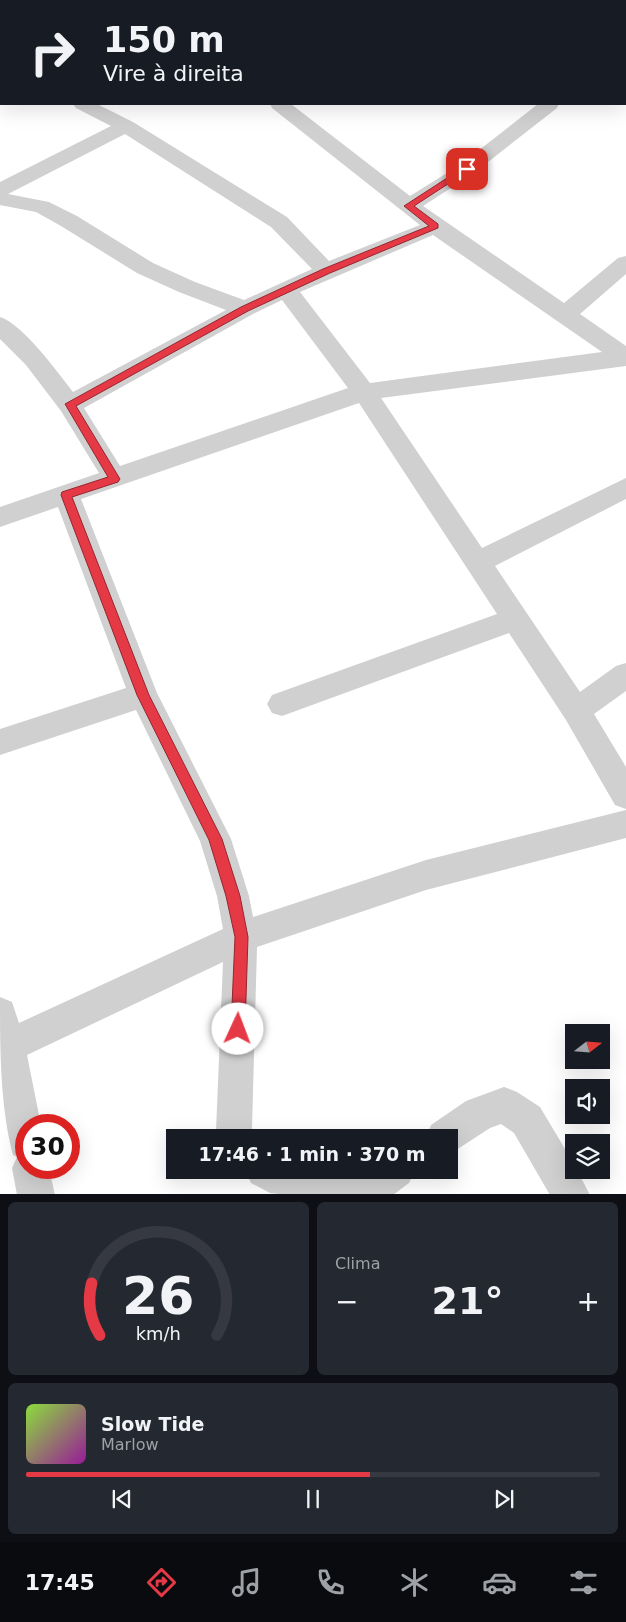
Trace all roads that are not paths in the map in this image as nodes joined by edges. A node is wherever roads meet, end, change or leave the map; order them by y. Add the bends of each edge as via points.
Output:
1 (85, 105) edge
2 (280, 105) edge
3 (549, 105) edge
4 (126, 126) junction
5 (0, 190) edge
6 (0, 198) edge
7 (409, 206) junction
8 (435, 226) junction
9 (626, 263) edge
10 (326, 271) junction
11 (286, 290) junction
12 (245, 309) junction
13 (565, 314) junction
14 (0, 324) edge
15 (626, 357) edge
16 (364, 392) junction
17 (70, 404) junction
18 (115, 479) junction
19 (626, 488) edge
20 (66, 495) junction
21 (0, 517) edge
22 (477, 563) junction
23 (515, 619) junction
24 (626, 674) edge
25 (143, 695) junction
26 (282, 704) dead end
27 (576, 711) junction
28 (0, 742) edge
29 (626, 795) edge
30 (626, 824) edge
31 (242, 937) junction
32 (4, 1030) edge
33 (20, 1114) edge
34 (234, 1129) edge
35 (457, 1129) edge
36 (33, 1179) edge
37 (311, 1179) edge
38 (382, 1179) edge
39 (36, 1194) edge
40 (343, 1194) edge
41 (360, 1194) edge
42 (570, 1194) edge

1 - 4 street
2 - 7 street
3 - 7 street via 467,169
4 - 5 street
4 - 10 street via 279,222
6 - 12 street via 42,207 145,268
7 - 8 street
8 - 10 street
8 - 13 street
9 - 13 street
10 - 11 street
11 - 12 street
11 - 16 street
12 - 17 street
13 - 15 street
14 - 17 street via 34,359
15 - 16 street
16 - 18 street
16 - 22 street
17 - 18 street
18 - 20 street
19 - 22 street
20 - 21 street
20 - 25 street
22 - 23 street
23 - 26 street
23 - 27 street
24 - 27 street
25 - 28 street
25 - 31 street via 215,839
27 - 29 street
30 - 31 street via 426,875
31 - 32 street
31 - 34 street
32 - 33 street
35 - 42 street via 479,1114 504,1105 526,1120
36 - 39 street
37 - 40 street
38 - 41 street

